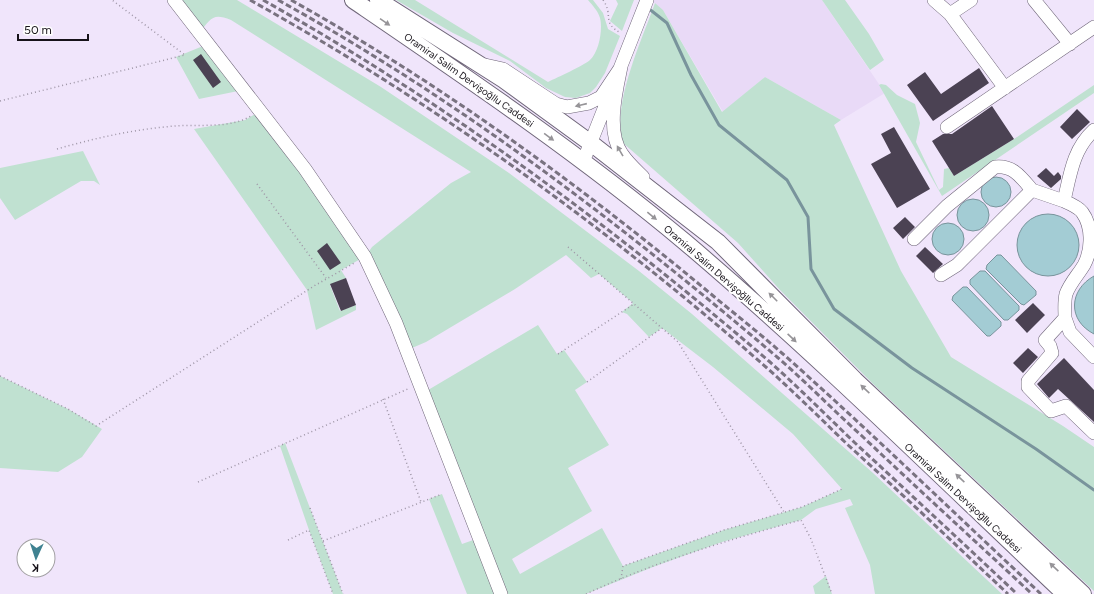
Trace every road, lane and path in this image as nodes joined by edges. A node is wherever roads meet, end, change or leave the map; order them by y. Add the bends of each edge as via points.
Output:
1 (112, 0) edge
2 (174, 0) edge
3 (353, 0) edge
4 (378, 0) edge
5 (603, 0) edge
6 (647, 0) edge
7 (934, 0) edge
8 (971, 0) edge
9 (1034, 0) edge
10 (950, 14) junction
11 (1094, 27) edge
12 (633, 36) junction
13 (1070, 44) junction
14 (475, 62) junction
15 (621, 66) junction
16 (1005, 88) junction
17 (0, 101) edge
18 (260, 111) junction
19 (947, 128) dead end
20 (1094, 130) edge
21 (591, 144) junction
22 (57, 149) dead end
23 (583, 162) junction
24 (258, 184) dead end
25 (1032, 190) junction
26 (665, 200) junction
27 (1064, 201) junction
28 (914, 239) dead end
29 (568, 247) dead end
30 (365, 257) junction
31 (941, 275) dead end
32 (326, 279) junction
33 (634, 304) junction
34 (1065, 318) junction
35 (662, 328) junction
36 (558, 354) dead end
37 (1094, 357) edge
38 (0, 376) edge
39 (587, 382) dead end
40 (419, 383) junction
41 (383, 399) junction
42 (1094, 433) edge
43 (198, 482) dead end
44 (842, 489) dead end
45 (442, 494) dead end
46 (421, 502) junction
47 (310, 508) dead end
48 (784, 512) junction
49 (288, 540) dead end
50 (323, 541) junction
51 (621, 579) junction
52 (334, 594) edge
53 (343, 594) edge
54 (500, 594) edge
55 (586, 594) edge
56 (832, 594) edge
57 (1065, 594) edge
58 (1083, 594) edge

1 - 17 path via 185,55
2 - 18 street
3 -> 23 main road, Oramiral Salim Dervişoğllu Caddesi via 493,95
4 - 14 main road, Oramiral Salim Dervişoğllu Caddesi
5 - 12 path via 608,7 609,24 612,28
6 - 12 street
7 - 10 street
8 - 10 street
9 - 13 street
10 - 16 street
11 - 13 street
12 - 15 street
13 - 16 street
15 -> 14 street via 600,97 589,103 568,107 556,104 503,70
14 - 21 main road, Oramiral Salim Dervişoğllu Caddesi via 504,80
15 - 21 street
26 -> 15 street via 622,154 617,145 614,110
16 - 19 street
18 - 22 path via 245,120 230,123 155,129 91,139
18 - 30 street via 314,181
20 - 27 street via 1081,144 1075,157
21 - 23 street
21 - 26 main road, Oramiral Salim Dervişoğllu Caddesi
23 -> 57 main road, Oramiral Salim Dervişoğllu Caddesi via 683,241 750,299
24 - 32 path
25 - 27 street
25 - 28 street via 1012,169 994,167 947,206
25 - 31 street via 957,265
58 -> 26 main road, Oramiral Salim Dervişoğllu Caddesi via 855,380 718,242
27 - 34 street via 1083,213 1091,244 1087,258 1067,292
29 - 33 path
30 - 32 path
30 - 40 street via 396,323
32 - 38 path via 96,426 68,409
33 - 35 path
33 - 36 path
34 - 37 street via 1073,335
34 - 42 street via 1045,340 1052,353 1028,381 1028,387 1051,411 1066,406
35 - 39 path
35 - 48 path via 678,342
40 - 41 path
40 - 54 street
41 - 43 path
41 - 46 path
44 - 48 path
45 - 46 path
46 - 50 path
47 - 50 path
48 - 51 path via 724,530 623,566
49 - 52 path via 308,530
50 - 53 path
51 - 55 path
51 - 56 path via 722,542 800,520 811,540

